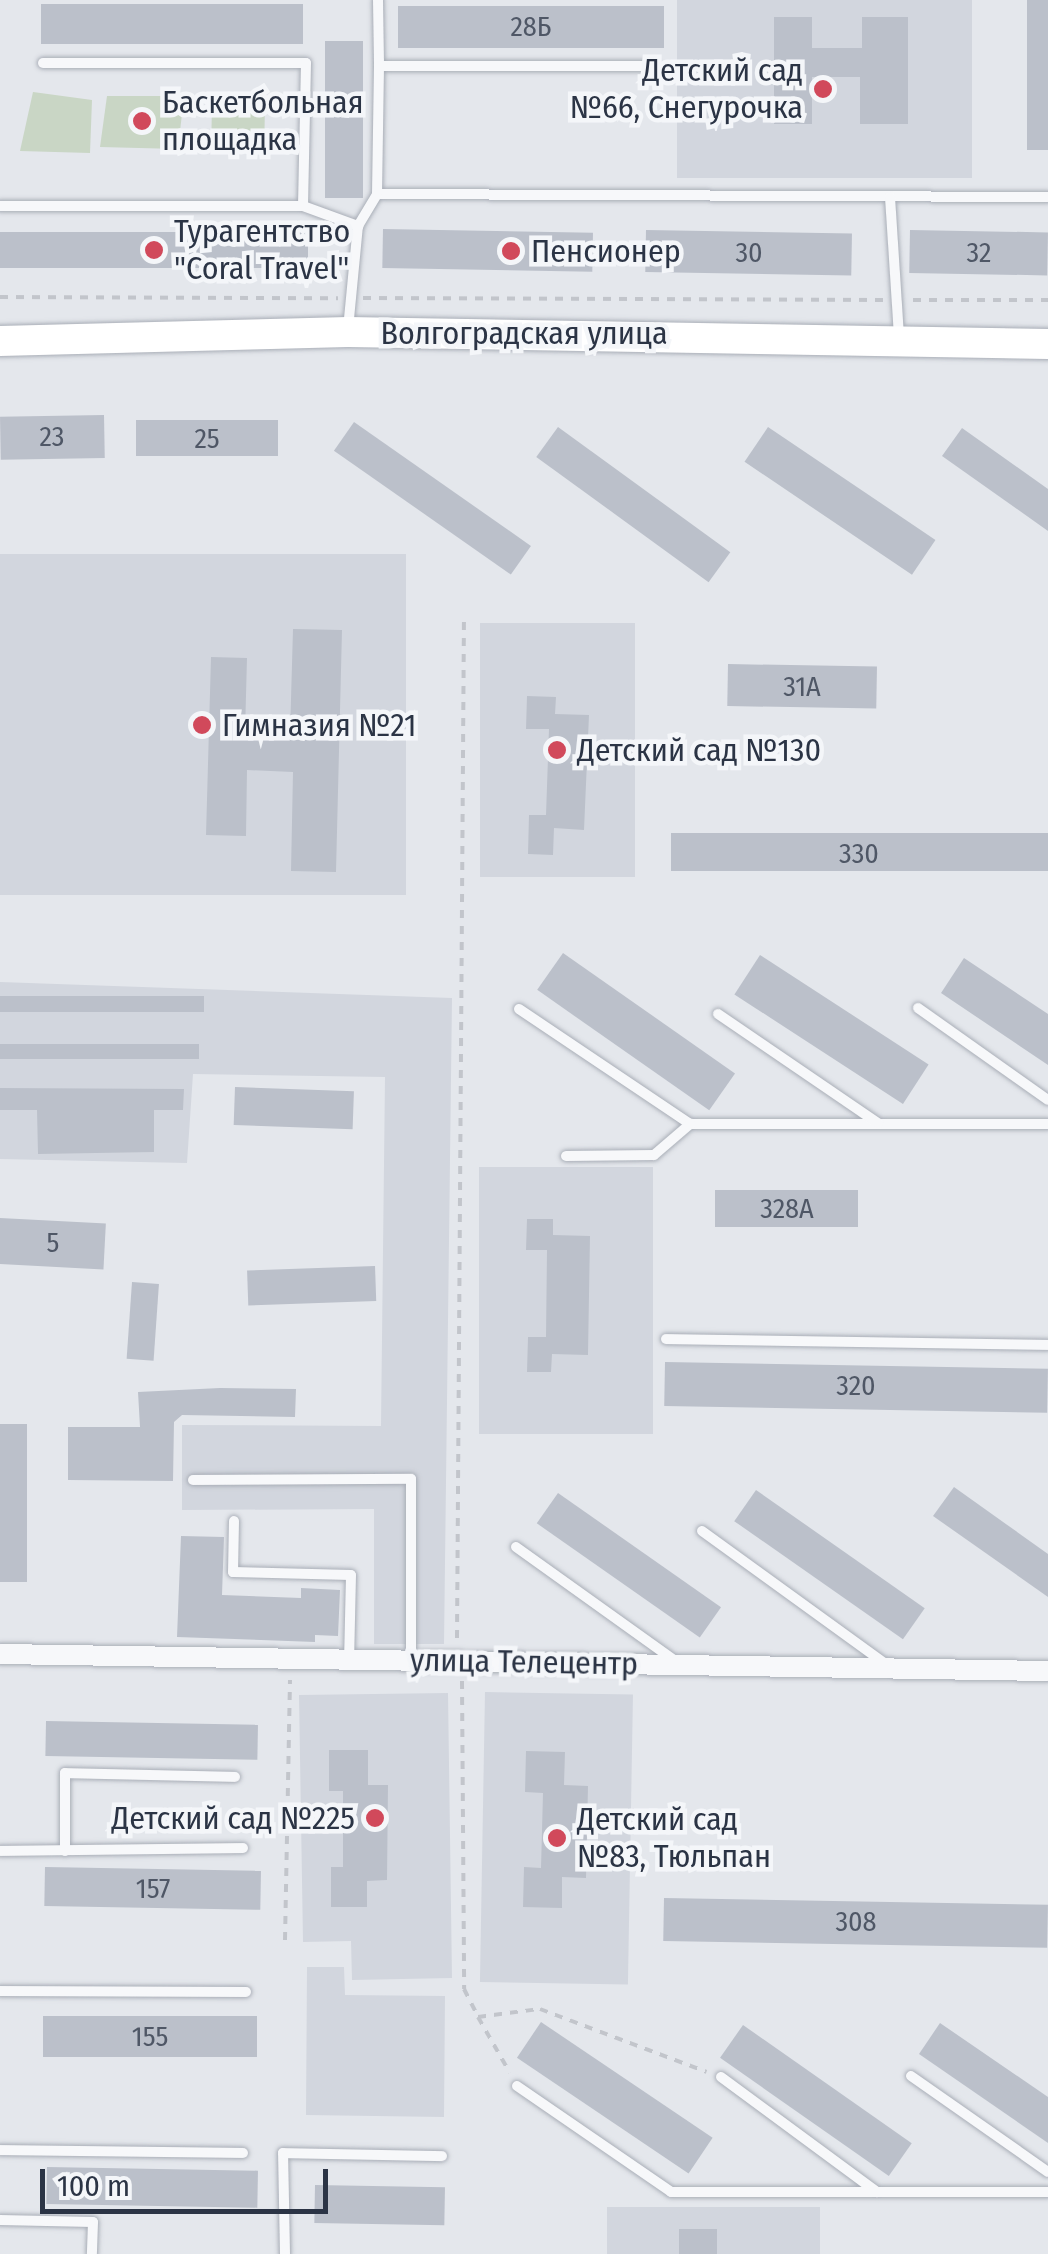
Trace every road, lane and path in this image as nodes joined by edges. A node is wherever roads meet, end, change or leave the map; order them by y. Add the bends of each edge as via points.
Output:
1 (378, 0) edge
2 (43, 64) dead end
3 (380, 66) junction
4 (654, 66) dead end
5 (378, 194) junction
6 (1048, 197) edge
7 (890, 198) junction
8 (0, 206) edge
9 (303, 206) junction
10 (358, 226) junction
11 (0, 297) edge
12 (350, 298) junction
13 (900, 300) junction
14 (1048, 300) edge
15 (348, 332) junction
16 (899, 340) junction
17 (0, 341) edge
18 (1048, 344) edge
19 (464, 618) dead end
20 (520, 1008) dead end
21 (918, 1008) dead end
22 (718, 1014) dead end
23 (1048, 1100) edge
24 (690, 1124) junction
25 (880, 1124) junction
26 (1048, 1124) edge
27 (566, 1156) dead end
28 (666, 1339) dead end
29 (1048, 1345) edge
30 (194, 1480) dead end
31 (234, 1521) dead end
32 (702, 1531) dead end
33 (516, 1547) dead end
34 (457, 1638) dead end
35 (0, 1654) edge
36 (349, 1660) junction
37 (411, 1661) junction
38 (680, 1665) junction
39 (892, 1668) junction
40 (1048, 1670) edge
41 (309, 1678) dead end
42 (443, 1680) dead end
43 (462, 1681) junction
44 (481, 1681) dead end
45 (235, 1777) dead end
46 (243, 1848) dead end
47 (0, 1850) edge
48 (65, 1851) junction
49 (285, 1940) dead end
50 (0, 1991) edge
51 (246, 1992) dead end
52 (478, 2017) junction
53 (911, 2076) dead end
54 (720, 2077) joint
55 (517, 2086) joint
56 (0, 2150) edge
57 (243, 2154) dead end
58 (442, 2156) dead end
59 (1048, 2172) edge
60 (877, 2192) junction
61 (1048, 2192) edge
62 (0, 2220) edge
63 (92, 2254) edge
64 (285, 2254) edge

1 - 3 lane
2 - 9 lane via 306,63
3 - 4 lane
3 - 5 lane
5 - 7 lane
5 - 10 lane
6 - 7 lane
7 - 13 lane
8 - 9 lane
9 - 10 lane
10 - 12 lane
11 - 12 path
12 - 13 path
12 - 15 lane
13 - 14 path
13 - 16 lane
15 - 16 main road, Волгоградская улица
15 - 17 main road, Волгоградская улица
16 - 18 main road, Волгоградская улица
19 - 34 path
20 - 24 lane
21 - 23 lane
22 - 25 lane
24 - 25 lane
24 - 27 lane via 654,1155
25 - 26 lane
28 - 29 lane
30 - 37 lane via 411,1479
31 - 36 lane via 233,1572 351,1575
32 - 39 lane
33 - 38 lane
35 - 36 street, улица Телецентр
36 - 37 street, улица Телецентр
37 - 38 street, улица Телецентр
38 - 39 street, улица Телецентр
39 - 40 street, улица Телецентр
41 - 49 path via 290,1678
42 - 43 path
43 - 44 path
43 - 52 path via 464,1988
45 - 48 lane via 65,1772
46 - 48 lane
47 - 48 lane
50 - 51 lane
52 - 54 path via 540,2010
52 - 55 path
53 - 59 lane
54 - 60 lane
55 - 60 lane via 670,2192
56 - 57 lane
58 - 64 lane via 283,2153
60 - 61 lane
62 - 63 lane via 93,2222

